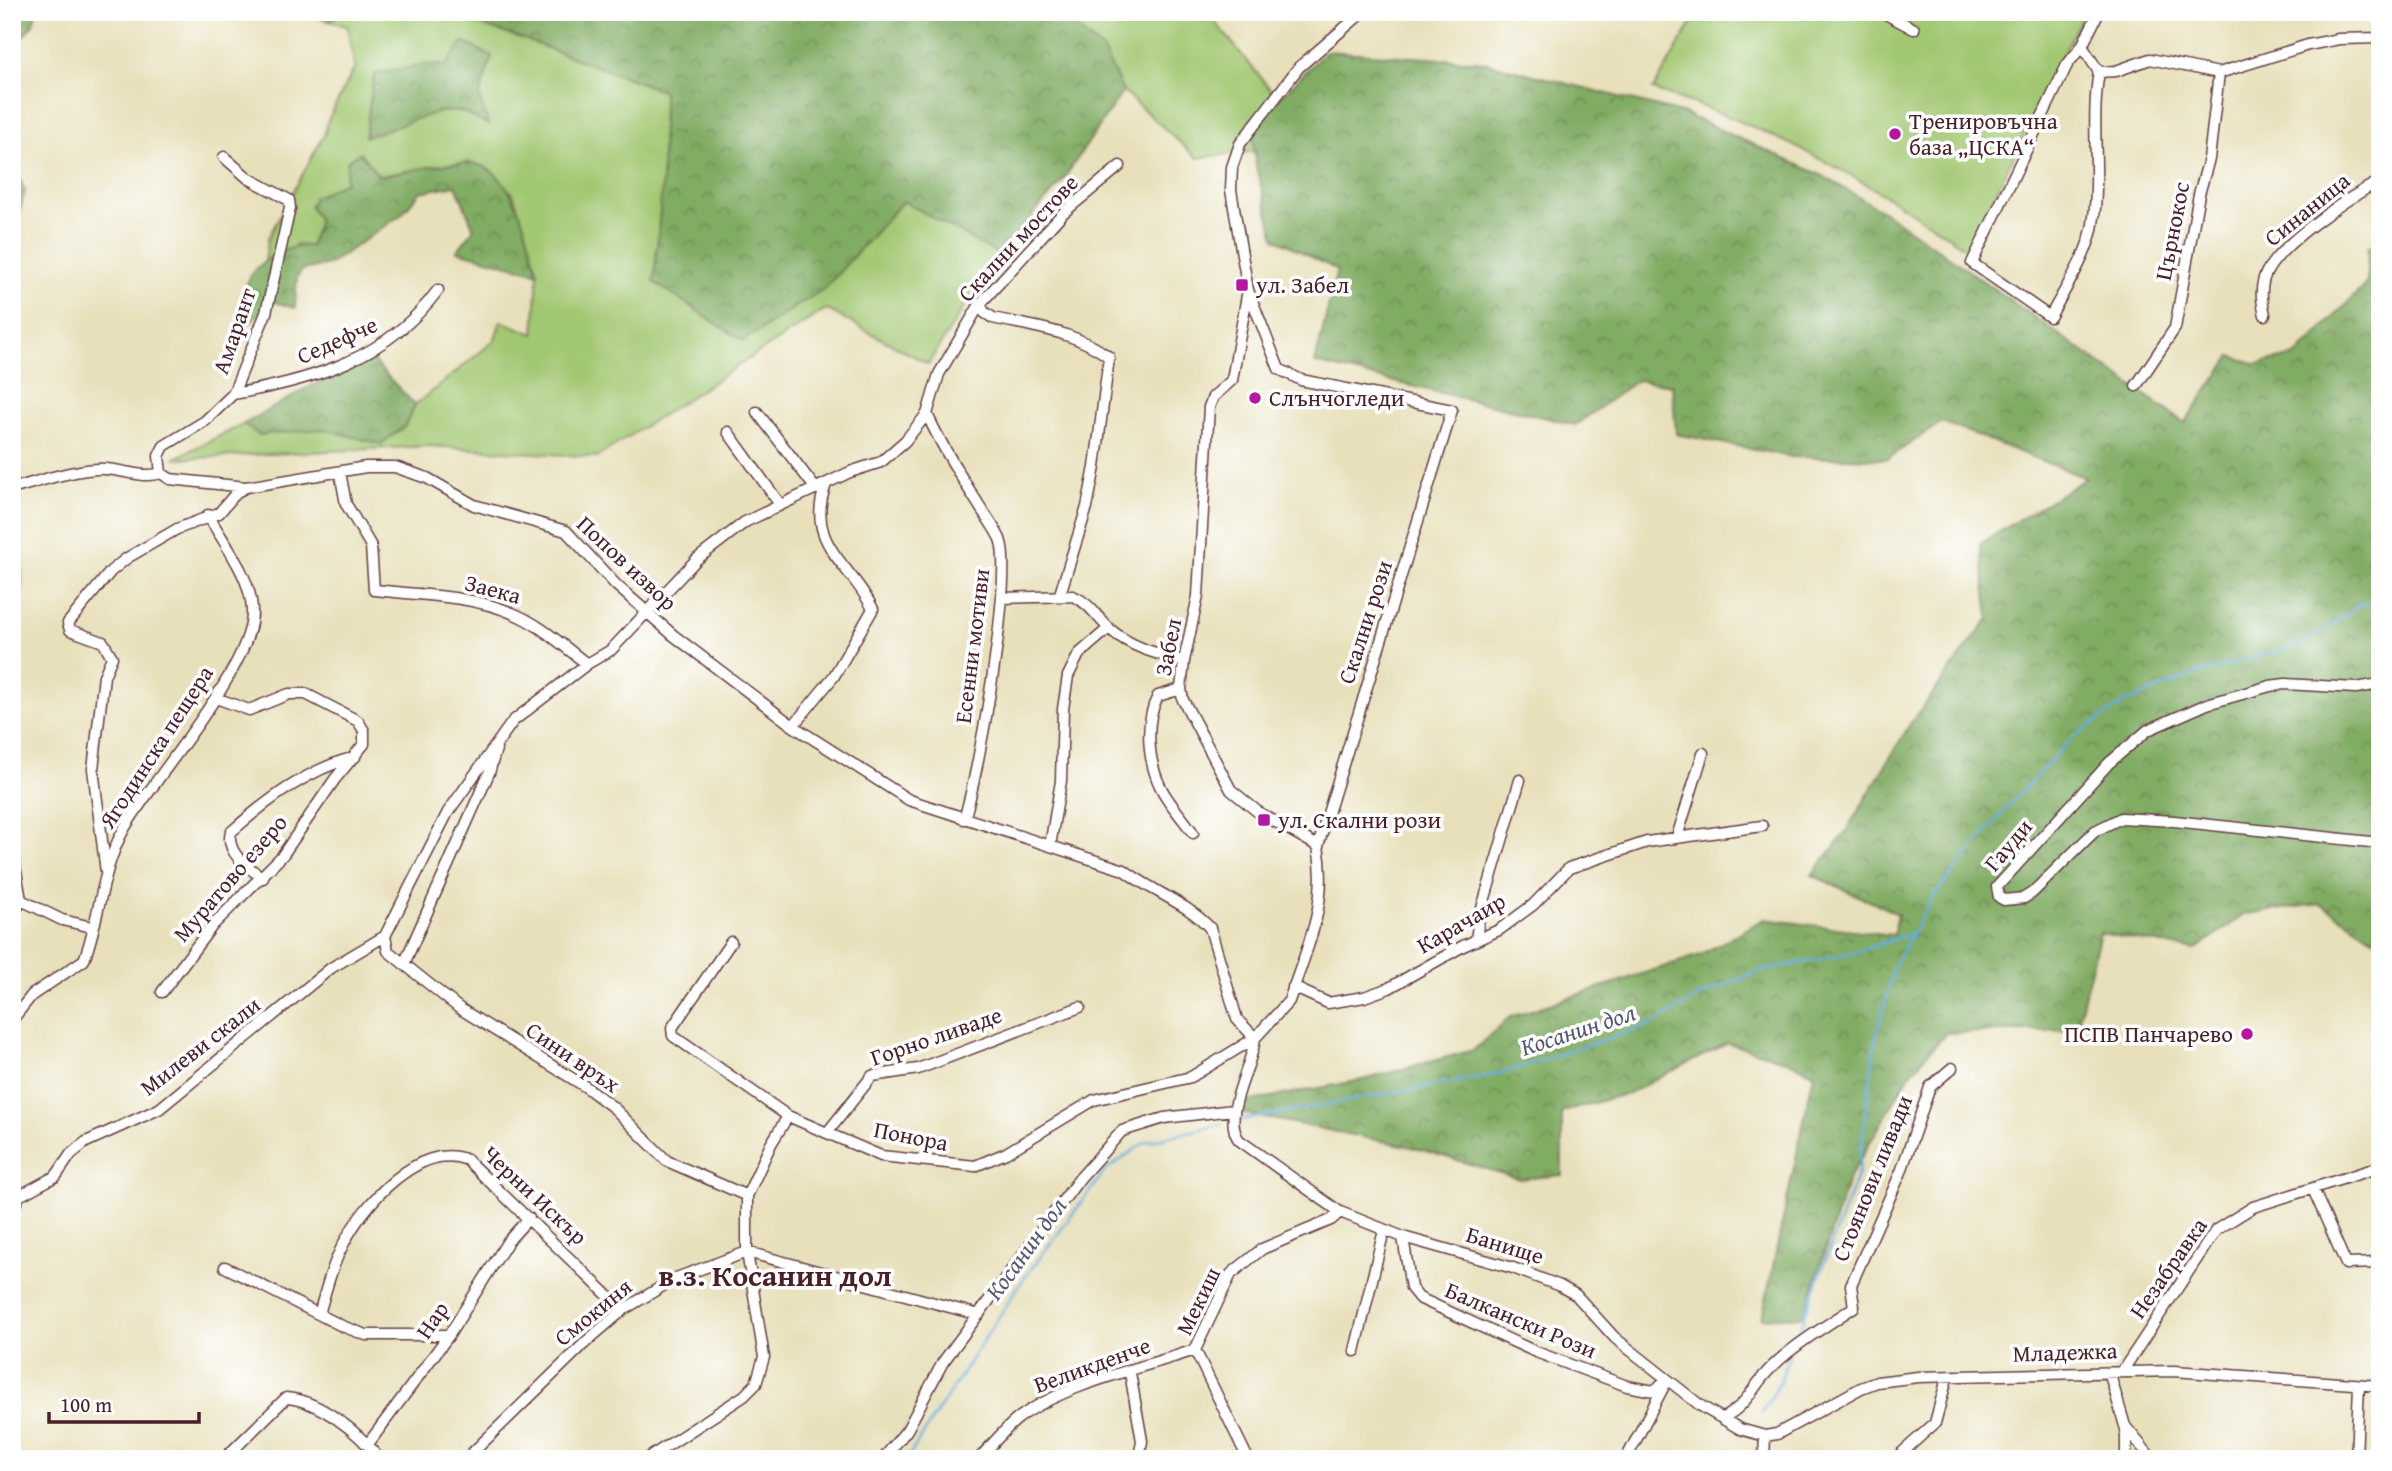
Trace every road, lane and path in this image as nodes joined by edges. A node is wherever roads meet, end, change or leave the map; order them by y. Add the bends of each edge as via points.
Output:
1 (1363, 12) edge
2 (1882, 12) edge
3 (2099, 12) edge
4 (1914, 29) dead end
5 (2380, 38) edge
6 (2082, 46) junction
7 (2099, 72) junction
8 (2219, 72) junction
9 (225, 157) dead end
10 (1120, 166) dead end
11 (2380, 181) edge
12 (438, 290) dead end
13 (1248, 290) junction
14 (980, 304) junction
15 (2265, 315) dead end
16 (2136, 386) dead end
17 (233, 394) junction
18 (757, 412) dead end
19 (928, 414) junction
20 (728, 432) dead end
21 (340, 472) junction
22 (161, 473) junction
23 (821, 487) junction
24 (246, 488) junction
25 (12, 489) edge
26 (779, 503) junction
27 (208, 514) junction
28 (1060, 594) junction
29 (1002, 598) junction
30 (646, 612) junction
31 (1109, 628) junction
32 (1184, 661) junction
33 (587, 664) junction
34 (2380, 684) edge
35 (1181, 689) junction
36 (216, 698) junction
37 (793, 726) junction
38 (496, 747) junction
39 (1703, 753) dead end
40 (355, 757) junction
41 (1520, 780) dead end
42 (964, 819) junction
43 (1762, 826) dead end
44 (1193, 833) dead end
45 (1677, 836) junction
46 (2380, 844) edge
47 (1049, 846) junction
48 (1318, 846) junction
49 (12, 849) edge
50 (106, 872) junction
51 (263, 878) junction
52 (21, 900) junction
53 (12, 918) edge
54 (92, 927) junction
55 (385, 936) junction
56 (1476, 940) junction
57 (731, 942) dead end
58 (404, 964) junction
59 (1293, 987) junction
60 (162, 992) dead end
61 (1080, 1007) dead end
62 (12, 1020) edge
63 (1255, 1038) junction
64 (1952, 1068) dead end
65 (1233, 1110) junction
66 (788, 1116) junction
67 (827, 1133) junction
68 (2380, 1167) edge
69 (2314, 1189) junction
70 (747, 1196) junction
71 (12, 1212) edge
72 (1340, 1212) junction
73 (529, 1217) junction
74 (1384, 1230) junction
75 (1402, 1237) junction
76 (747, 1252) junction
77 (2380, 1263) edge
78 (225, 1267) dead end
79 (623, 1310) junction
80 (319, 1314) junction
81 (979, 1315) junction
82 (449, 1335) junction
83 (1195, 1350) junction
84 (1355, 1351) dead end
85 (2123, 1370) junction
86 (1130, 1373) junction
87 (2110, 1375) junction
88 (1947, 1378) junction
89 (1667, 1380) junction
90 (2359, 1385) junction
91 (2380, 1385) edge
92 (1723, 1418) junction
93 (2125, 1426) junction
94 (1765, 1436) junction
95 (368, 1444) junction
96 (224, 1459) edge
97 (379, 1459) edge
98 (466, 1459) edge
99 (647, 1459) edge
100 (883, 1459) edge
101 (979, 1459) edge
102 (1139, 1459) edge
103 (1248, 1459) edge
104 (1626, 1459) edge
105 (1764, 1459) edge
106 (1895, 1459) edge
107 (2126, 1459) edge
108 (2152, 1459) edge
109 (2356, 1459) edge

1 - 13 street, Забел via 1299,67 1240,144 1231,190
2 - 4 street
3 - 6 street
5 - 8 street via 2308,45
6 - 7 street
6 - 7 street via 2067,65 1972,263 2050,317 2093,225 2094,105
7 - 8 street via 2150,59
8 - 16 street, Църнокос via 2209,159 2175,328
9 - 17 street, Амарант via 248,178 289,200 290,208 266,313
10 - 14 street, Скални мостове via 1063,213
11 - 15 street, Синаница via 2337,206 2270,266 2260,295
12 - 17 street, Седефче via 420,315 368,352 312,377
13 - 32 street, Забел via 1232,380 1209,407 1198,596
13 - 48 street, Скални рози via 1279,369 1301,380 1452,411
14 - 19 street, Скални мостове via 939,374
14 - 28 street via 993,318 1062,332 1109,357 1093,481
17 - 22 street, Амарант via 205,421 164,446 159,456
18 - 23 street
19 - 23 street, Скални мостове via 881,462
19 - 29 street, Есенни мотиви via 999,537 1004,559
20 - 26 street
21 - 24 street, Попов извор
21 - 30 street, Попов извор via 395,467 427,478 474,505 566,531
21 - 33 street, Заека via 346,504 371,546 374,590 448,598 510,612
22 - 24 street via 180,482
22 - 25 street via 94,469
23 - 26 street, Скални мостове
23 - 37 street via 823,536 873,608 834,676
24 - 27 street via 219,513
26 - 30 street, Скални мостове via 697,559
27 - 36 street, Ягодинска пещера via 243,575 252,609 247,638
27 - 50 street via 127,558 68,624 70,630 103,642 112,657 104,676 93,769
28 - 29 street
28 - 31 street via 1083,600
29 - 42 street, Есенни мотиви via 980,750
30 - 33 street, Скални мостове via 611,650
30 - 37 street, Попов извор
31 - 32 street via 1152,653
31 - 47 street via 1079,654 1068,676 1061,781
32 - 35 street, Забел
33 - 38 street via 513,721
34 - 46 street, Гауди via 2356,688 2270,686 2207,704 2148,730 2109,763 1997,887 2004,900 2024,898 2095,831 2120,818
35 - 44 street via 1158,696 1149,740 1160,788
35 - 48 street, Забел via 1231,790
36 - 40 street via 249,710 289,694 312,696 358,721 364,744
36 - 50 street, Ягодинска пещера via 123,830
37 - 42 street, Попов извор via 909,800
38 - 55 street via 482,759 447,812
38 - 58 street via 489,773
39 - 45 street
40 - 51 street, Муратово езеро
40 - 51 street via 265,801 231,832 231,848
41 - 56 street
42 - 47 street, Попов извор
43 - 45 street, Карачаир
45 - 56 street, Карачаир via 1569,868 1533,905 1499,930
47 - 63 street, Попов извор via 1124,870 1200,917 1210,928 1237,1019
48 - 59 street via 1322,896
49 - 52 street
50 - 54 street, Ягодинска пещера
51 - 60 street, Муратово езеро via 212,926
52 - 53 street
52 - 54 street via 62,920
54 - 62 street, Ягодинска пещера via 84,960 32,995
55 - 58 street, Сини връх via 388,951
55 - 71 street, Милеви скали via 331,968 159,1109 78,1148 56,1176 19,1196
56 - 59 street, Карачаир via 1364,997 1328,1003
57 - 66 street, Понора via 671,1033
58 - 70 street, Сини връх via 459,1008 586,1087 667,1161
59 - 63 street via 1281,1013
61 - 67 street, Горно ливаде via 918,1069 872,1076
63 - 65 street via 1252,1060
63 - 67 street, Понора via 1191,1077 1094,1100 1006,1153 975,1166 881,1156
64 - 92 street, Стоянови ливади via 1930,1087 1901,1172 1851,1285 1854,1307 1786,1355 1750,1398
65 - 72 street, Банище via 1232,1126 1239,1140
65 - 81 street via 1164,1118 1122,1131 1080,1178
66 - 67 street, Понора
66 - 70 street
68 - 69 street, Незабравка
69 - 77 street via 2346,1264
69 - 85 street, Незабравка via 2253,1207 2216,1230
70 - 76 street
72 - 74 street, Банище
72 - 83 street, Мекиш via 1262,1249 1231,1274
73 - 79 street, Черни Искър
73 - 80 street, Черни Искър via 467,1160 457,1156 425,1159 398,1177 355,1224 333,1268
73 - 82 street, Нар via 508,1241
74 - 75 street, Банище
74 - 84 street
75 - 89 street, Банище via 1560,1286 1576,1295 1615,1338
75 - 89 street, Балкански Рози via 1411,1288 1431,1305 1536,1352 1628,1386 1654,1391
76 - 79 street, Смокиня via 676,1278
76 - 81 street
76 - 99 street via 763,1341 763,1364 756,1384
78 - 80 street
79 - 98 street, Смокиня
80 - 82 street via 366,1335
81 - 100 street via 943,1362 907,1430
82 - 95 street, Нар
83 - 86 street, Великденче
83 - 103 street, Мекиш
85 - 87 street, Младежка
85 - 90 street, Младежка
86 - 101 street, Великденче via 1037,1406 1018,1418
86 - 102 street via 1142,1441
87 - 88 street, Младежка
87 - 93 street
88 - 94 street, Младежка via 1877,1382
88 - 106 street via 1935,1423
89 - 92 street, Банище
89 - 104 street
90 - 91 street, Младежка
90 - 109 street
92 - 94 street, Банище
93 - 107 street
93 - 108 street
94 - 105 street
95 - 96 street via 300,1399 286,1398
95 - 97 street

